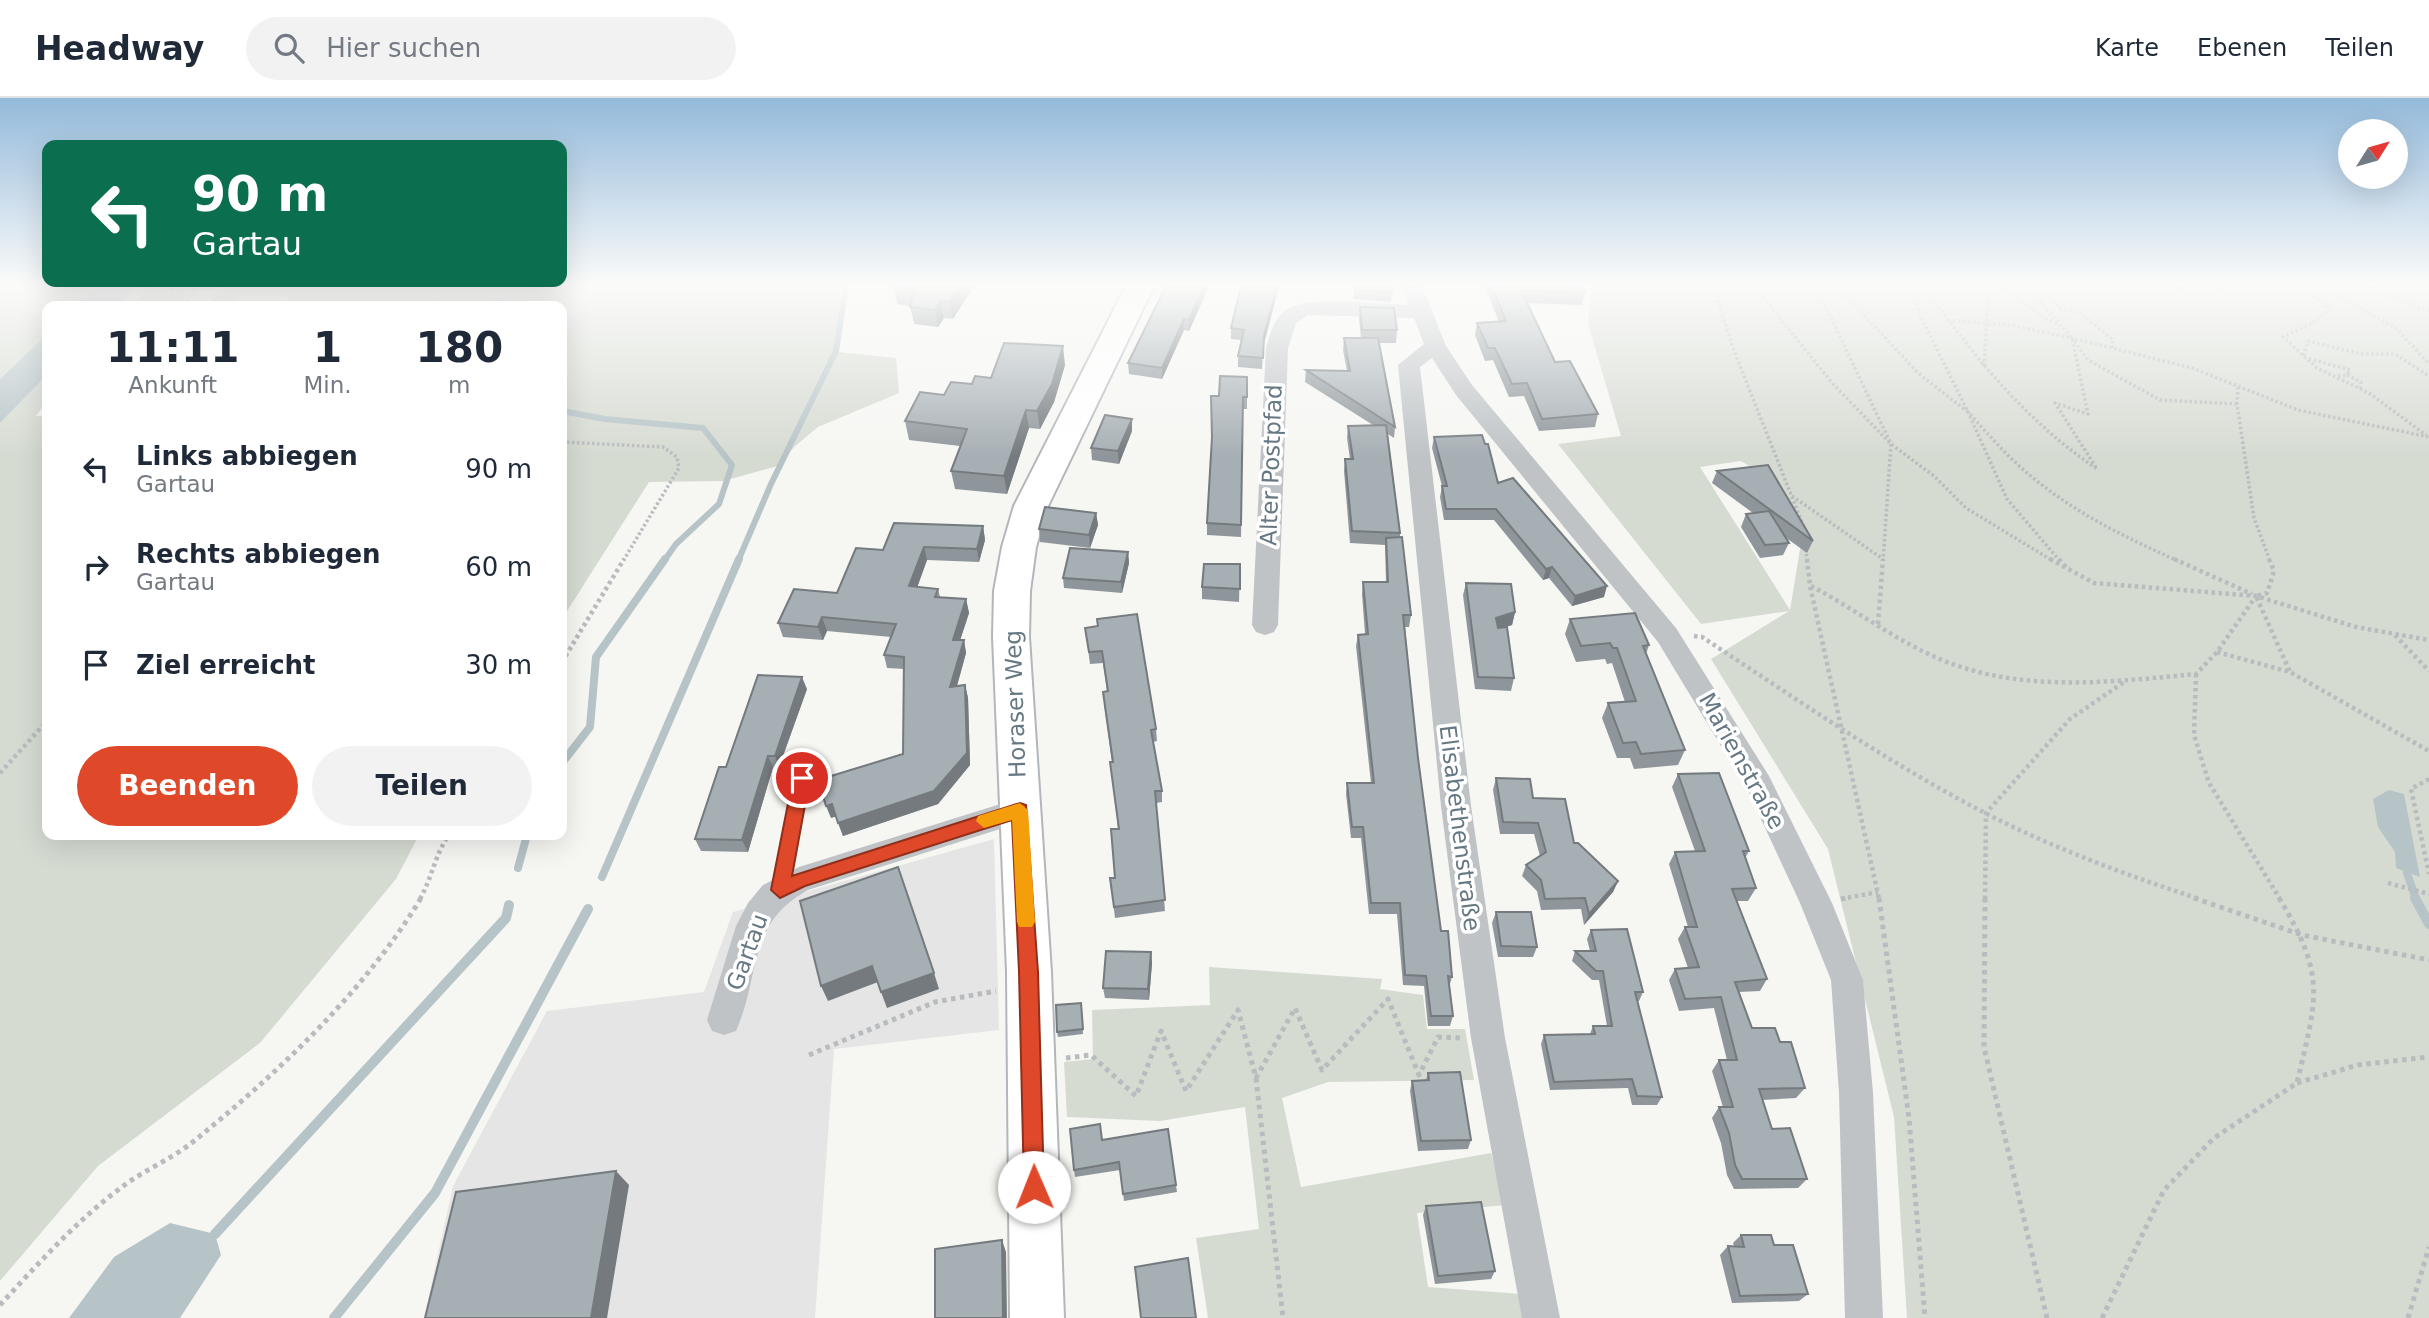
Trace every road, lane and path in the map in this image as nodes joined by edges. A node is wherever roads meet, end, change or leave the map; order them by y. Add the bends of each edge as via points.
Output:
1 (1111, 343) edge
2 (1278, 343) edge
3 (1434, 343) edge
4 (1732, 343) edge
5 (1800, 343) edge
6 (1843, 343) edge
7 (1891, 343) edge
8 (1934, 343) edge
9 (1965, 343) edge
10 (1985, 343) edge
11 (2073, 343) edge
12 (2076, 343) edge
13 (2092, 343) edge
14 (2113, 343) edge
15 (2289, 343) edge
16 (2307, 343) edge
17 (2322, 343) edge
18 (2409, 343) edge
19 (1435, 346) junction
20 (2112, 348) junction
21 (2303, 357) junction
22 (2429, 365) edge
23 (1984, 367) junction
24 (2347, 375) junction
25 (2429, 376) edge
26 (2337, 377) junction
27 (2238, 387) junction
28 (2360, 388) junction
29 (2236, 404) junction
30 (1968, 412) junction
31 (2428, 437) edge
32 (567, 442) edge
33 (1891, 444) junction
34 (1791, 495) junction
35 (1805, 535) edge
36 (1806, 546) edge
37 (1883, 559) junction
38 (2068, 570) junction
39 (1810, 586) junction
40 (2256, 596) junction
41 (1878, 624) junction
42 (1265, 625) dead end
43 (1667, 635) junction
44 (2394, 635) junction
45 (2429, 640) edge
46 (2217, 652) junction
47 (567, 654) edge
48 (2429, 671) edge
49 (2290, 672) junction
50 (2196, 674) junction
51 (2127, 680) junction
52 (42, 727) edge
53 (1840, 727) junction
54 (2429, 751) edge
55 (0, 773) edge
56 (802, 778) dead end
57 (2429, 779) edge
58 (1020, 810) junction
59 (1986, 813) junction
60 (445, 840) edge
61 (2429, 874) edge
62 (2388, 883) dead end
63 (780, 890) junction
64 (2429, 894) edge
65 (2302, 936) junction
66 (2429, 960) edge
67 (1007, 989) dead end
68 (724, 1020) dead end
69 (1474, 1038) dead end
70 (809, 1055) dead end
71 (2429, 1057) edge
72 (1055, 1059) dead end
73 (1256, 1078) junction
74 (2297, 1083) junction
75 (2429, 1247) edge
76 (0, 1305) edge
77 (1037, 1318) edge
78 (1283, 1318) edge
79 (1541, 1318) edge
80 (1864, 1318) edge
81 (1925, 1318) edge
82 (2047, 1318) edge
83 (2102, 1318) edge
84 (2408, 1318) edge

1 - 58 main road, Horaser Weg via 1047,470 1019,547 1011,637
2 - 42 street, Alter Postpfad
3 - 19 street, Marienstraße
4 - 34 path
5 - 33 path
6 - 33 path
7 - 30 path via 1919,373
8 - 30 path
9 - 23 path
10 - 23 path
11 - 23 path via 2088,414 2054,403 2098,469 2063,446
12 - 29 path via 2088,360 2147,395 2173,403
13 - 20 path
14 - 20 path
15 - 21 path
16 - 21 path
17 - 25 path via 2356,354 2395,354
18 - 22 path
19 - 43 street, Marienstraße via 1493,426
19 - 79 street, Elisabethenstraße via 1409,365 1435,628 1488,1038
20 - 27 path via 2192,368
21 - 24 path via 2337,364 2350,370
21 - 26 path
24 - 26 path
24 - 28 path via 2361,382
26 - 28 path
27 - 29 path
27 - 31 path via 2298,410
28 - 31 path
29 - 40 path via 2254,518 2274,571 2267,593
30 - 38 path via 2007,499
30 - 40 path via 2049,491 2127,535
32 - 47 path via 663,447 677,457 679,468
33 - 37 path
33 - 38 path via 1934,476 1966,508
34 - 35 path
34 - 37 path
36 - 39 path
37 - 41 path
38 - 40 path via 2094,583
39 - 41 path
39 - 53 path
40 - 44 path
40 - 46 path
40 - 49 path
41 - 51 path via 1941,659 1997,679
43 - 53 path via 1702,637
43 - 80 street, Marienstraße via 1759,784 1847,980
44 - 45 path
44 - 48 path
46 - 49 path
46 - 50 path
49 - 54 path
50 - 51 path
50 - 65 path via 2194,735 2209,783
51 - 59 path via 2070,719
52 - 55 path
53 - 59 path
53 - 81 path via 1878,892 1909,1118
56 - 63 lane, Gartau
57 - 61 path via 2412,789
58 - 63 street, Gartau
58 - 77 main road, Horaser Weg via 1029,972
59 - 65 path via 2120,872
59 - 82 path via 1984,1047
60 - 76 path via 433,877 408,919 366,977 306,1041 192,1143 121,1187
62 - 64 path
63 - 68 street, Gartau via 755,918
65 - 66 path
65 - 74 path via 2314,972 2315,1007
67 - 70 path via 935,1002
69 - 73 path via 1438,1037 1419,1075 1388,999 1322,1070 1295,1008
71 - 74 path via 2358,1065
72 - 73 path via 1091,1055 1136,1096 1161,1031 1186,1091 1238,1010
73 - 78 path
74 - 83 path via 2214,1138 2164,1190
75 - 84 path

